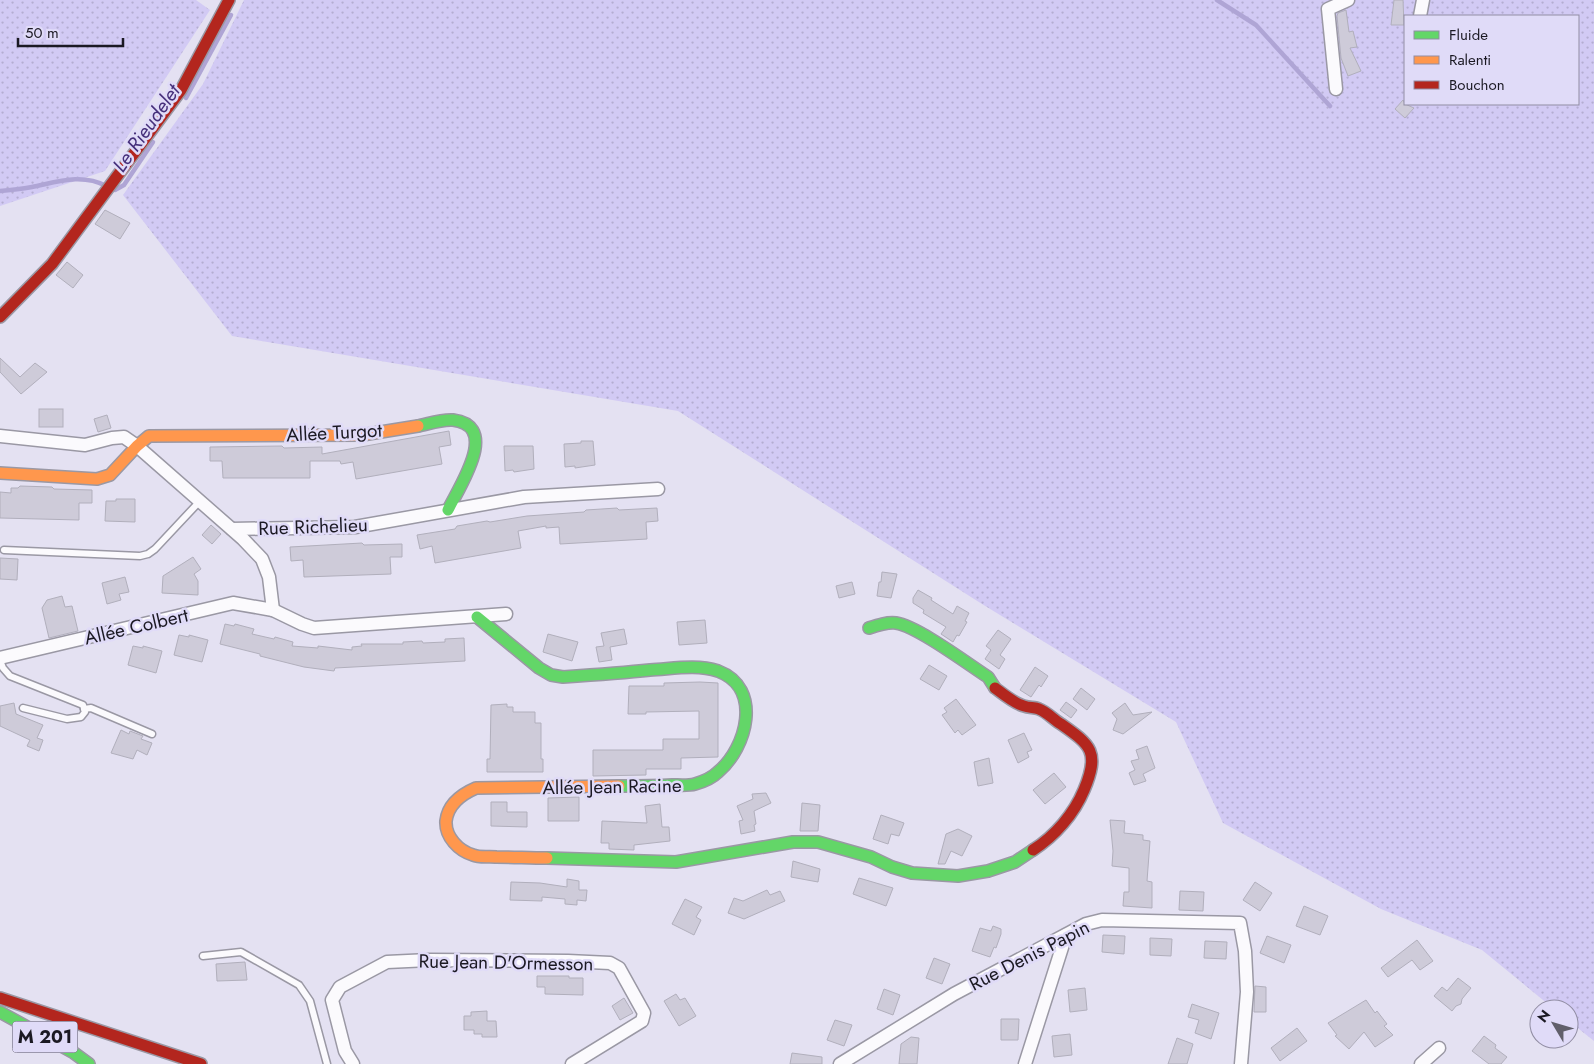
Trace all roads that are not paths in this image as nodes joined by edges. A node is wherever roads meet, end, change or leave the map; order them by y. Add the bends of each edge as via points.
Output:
1 (229, 0) edge
2 (1348, 0) edge
3 (1423, 0) edge
4 (1420, 15) edge
5 (1336, 89) dead end
6 (0, 317) edge
7 (0, 436) edge
8 (137, 446) junction
9 (0, 474) edge
10 (658, 489) dead end
11 (200, 501) junction
12 (448, 510) junction
13 (232, 529) junction
14 (4, 550) dead end
15 (273, 610) junction
16 (506, 614) dead end
17 (477, 616) junction
18 (869, 628) dead end
19 (0, 659) edge
20 (23, 708) dead end
21 (84, 709) junction
22 (152, 734) dead end
23 (1066, 935) junction
24 (203, 956) dead end
25 (0, 998) edge
26 (0, 1012) edge
27 (1439, 1048) dead end
28 (89, 1064) edge
29 (201, 1064) edge
30 (327, 1064) edge
31 (353, 1064) edge
32 (572, 1064) edge
33 (840, 1064) edge
34 (1025, 1064) edge
35 (1241, 1064) edge
36 (1420, 1064) edge

1 - 6 main road via 181,90 52,264
2 - 5 street via 1328,10
3 - 4 street
7 - 8 street, Rue Richelieu via 85,445 124,438
8 - 9 main road via 104,478
8 - 11 street, Rue Richelieu
8 - 12 main road, Allée Turgot via 149,436 362,435 462,420 474,430 477,443 465,479
10 - 12 street, Rue Richelieu via 524,497
11 - 13 street, Rue Richelieu
11 - 14 lane via 148,554
12 - 13 street, Rue Richelieu via 354,527
13 - 15 street via 262,559 269,577
15 - 17 street, Allée Colbert via 314,628
15 - 19 street, Allée Colbert via 232,604
16 - 17 street, Allée Colbert
17 - 18 main road, Allée Jean Racine via 551,675 564,677 695,666 712,669 728,677 740,690 746,702 747,718 736,751 720,772 693,785 476,788 464,792 450,808 447,828 456,846 474,856 676,862 793,842 818,842 912,873 958,876 1014,862 1045,842 1080,800 1090,776 1092,760 1088,745 1038,709 1015,702 996,689 988,677 913,629 897,623
19 - 21 lane via 10,676 83,705
20 - 21 lane via 66,719 81,717
21 - 22 lane via 91,708
23 - 33 street, Rue Denis Papin via 954,994
23 - 34 street
23 - 35 street, Rue Denis Papin via 1102,920 1240,923 1246,951 1247,992
24 - 30 lane via 240,952 298,985 310,1001
25 - 29 main road
26 - 28 main road, M 201
27 - 36 street
31 - 32 street, Rue Jean D'Ormesson via 345,1051 332,1000 340,988 387,962 610,963 619,968 644,1013 642,1021

